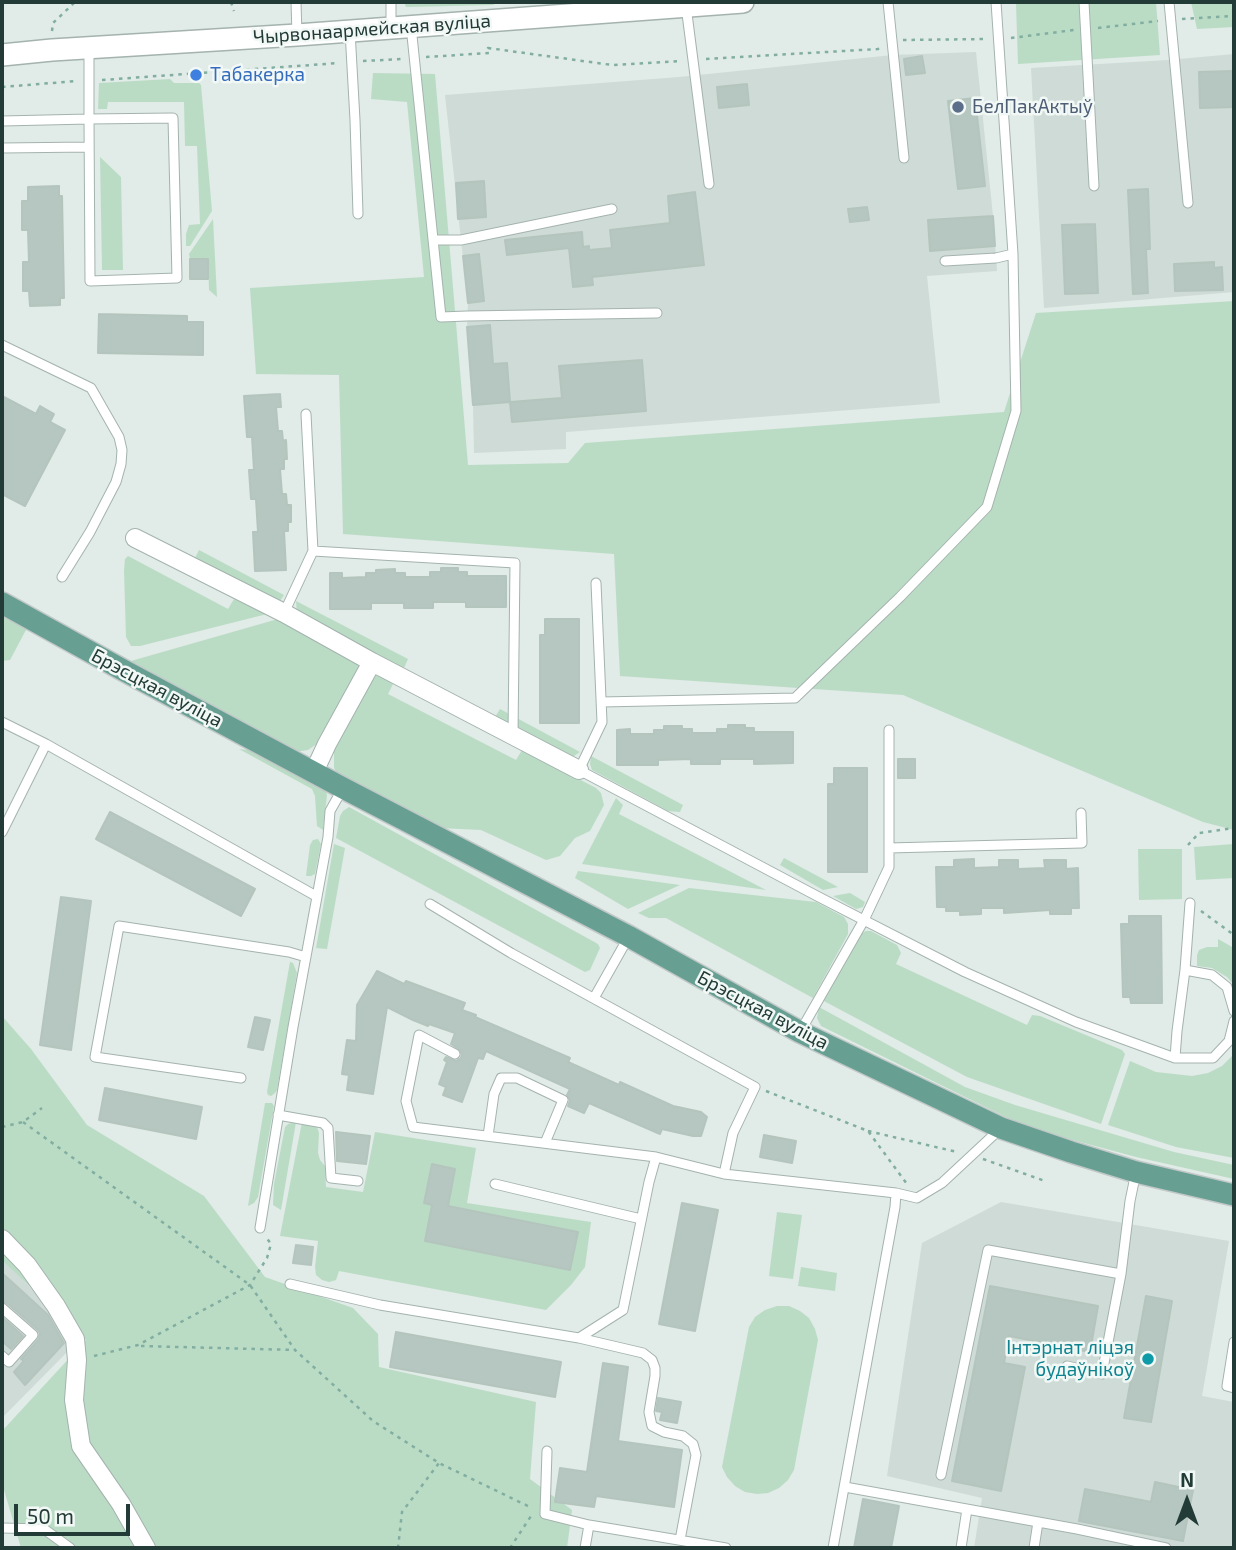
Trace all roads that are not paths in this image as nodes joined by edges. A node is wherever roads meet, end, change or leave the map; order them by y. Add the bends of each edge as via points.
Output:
1 (296, 2) edge
2 (391, 2) edge
3 (743, 2) edge
4 (888, 2) edge
5 (996, 2) edge
6 (1084, 2) edge
7 (1169, 2) edge
8 (687, 6) junction
9 (401, 27) junction
10 (350, 31) junction
11 (296, 35) junction
12 (89, 47) junction
13 (2, 55) edge
14 (89, 118) junction
15 (2, 121) edge
16 (89, 147) junction
17 (2, 148) edge
18 (904, 158) dead end
19 (709, 184) dead end
20 (1094, 186) dead end
21 (1188, 203) dead end
22 (612, 209) dead end
23 (358, 214) dead end
24 (433, 240) junction
25 (1013, 254) junction
26 (945, 261) dead end
27 (657, 313) dead end
28 (2, 347) edge
29 (306, 414) dead end
30 (135, 538) dead end
31 (313, 551) junction
32 (62, 577) dead end
33 (596, 583) dead end
34 (2, 603) edge
35 (284, 613) junction
36 (372, 662) junction
37 (601, 702) junction
38 (2, 722) edge
39 (889, 730) dead end
40 (513, 735) junction
41 (46, 744) junction
42 (579, 770) junction
43 (314, 772) junction
44 (343, 788) junction
45 (1081, 813) dead end
46 (2, 832) edge
47 (889, 848) junction
48 (316, 896) junction
49 (1190, 903) road end
50 (430, 904) dead end
51 (864, 920) junction
52 (628, 936) junction
53 (306, 957) junction
54 (1185, 970) junction
55 (594, 998) junction
56 (1234, 1011) edge
57 (1234, 1021) edge
58 (800, 1032) junction
59 (455, 1054) dead end
60 (1175, 1058) junction
61 (241, 1078) dead end
62 (278, 1115) junction
63 (1001, 1128) junction
64 (488, 1136) junction
65 (545, 1143) junction
66 (656, 1157) junction
67 (1136, 1172) junction
68 (724, 1174) junction
69 (358, 1181) dead end
70 (495, 1184) dead end
71 (896, 1193) junction
72 (1234, 1195) edge
73 (641, 1219) junction
74 (260, 1228) road end
75 (2, 1239) edge
76 (1121, 1274) junction
77 (290, 1284) dead end
78 (2, 1308) edge
79 (579, 1338) junction
80 (1234, 1342) edge
81 (2, 1356) edge
82 (1067, 1366) dead end
83 (1234, 1388) edge
84 (547, 1451) dead end
85 (941, 1475) dead end
86 (845, 1487) junction
87 (967, 1509) junction
88 (1038, 1522) junction
89 (589, 1525) junction
90 (2, 1528) edge
91 (680, 1540) junction
92 (70, 1548) edge
93 (146, 1548) edge
94 (585, 1548) edge
95 (726, 1548) edge
96 (833, 1548) edge
97 (961, 1548) edge
98 (1034, 1548) edge
99 (1166, 1548) edge

1 - 11 lane
2 - 9 lane
3 - 8 street, Чырвонаармейская вуліца
4 - 18 lane
5 - 25 lane
6 - 20 lane
7 - 21 lane
8 - 9 street, Чырвонаармейская вуліца via 540,13
8 - 19 lane
9 - 10 street, Чырвонаармейская вуліца
9 - 24 lane via 415,58
10 - 11 street, Чырвонаармейская вуліца
10 - 23 lane
11 - 12 street, Чырвонаармейская вуліца
12 - 13 street, Чырвонаармейская вуліца
12 - 14 lane
14 - 15 lane
14 - 16 lane
14 - 16 lane via 173,118 177,278 90,281
16 - 17 lane
22 - 24 lane via 461,240
24 - 27 lane via 442,317
25 - 26 lane
25 - 37 lane via 1016,411 987,507 795,698
28 - 32 lane via 91,388 119,437 122,450 116,482
29 - 31 lane
30 - 35 street
31 - 35 lane
31 - 40 lane via 515,563
33 - 37 lane
34 - 43 main road, Брэсцкая вуліца
35 - 36 street
36 - 40 street
36 - 43 street
37 - 42 lane via 602,722
38 - 41 lane
39 - 47 lane
40 - 42 street
41 - 46 lane
41 - 48 lane
42 - 51 lane
43 - 44 main road, Брэсцкая вуліца
44 - 48 lane via 330,811
44 - 52 main road, Брэсцкая вуліца
45 - 47 lane via 1082,843
47 - 51 lane via 889,867
48 - 53 lane
49 - 54 lane
50 - 55 lane
51 - 58 lane
51 - 60 lane via 1076,1022
52 - 55 lane
52 - 58 main road, Брэсцкая вуліца
53 - 61 lane via 119,926 95,1057
53 - 62 lane
54 - 56 lane via 1212,975 1227,987
54 - 60 lane
55 - 68 lane via 755,1087 733,1133
57 - 60 lane via 1229,1041 1213,1058
58 - 63 main road, Брэсцкая вуліца
59 - 64 lane via 419,1035 406,1101 413,1127
62 - 69 lane via 323,1123 328,1128 331,1178
62 - 74 lane
63 - 67 main road, Брэсцкая вуліца
63 - 71 lane via 942,1183 917,1198
64 - 65 lane
64 - 65 lane via 501,1078 517,1079 563,1100
65 - 66 lane
66 - 68 lane
66 - 73 lane
67 - 72 main road, Брэсцкая вуліца
67 - 76 lane
68 - 71 lane
70 - 73 lane
71 - 86 lane
73 - 79 lane via 623,1310
75 - 93 street via 27,1265 75,1339 74,1400 81,1446
76 - 82 lane via 1102,1374
76 - 85 lane via 988,1251
77 - 79 lane via 380,1305
78 - 81 lane via 33,1335 9,1362
79 - 91 lane via 643,1353 656,1368 649,1412 652,1426 683,1436 693,1444 696,1455
80 - 83 lane via 1227,1386
84 - 89 lane via 545,1514
86 - 87 lane
86 - 96 lane
87 - 88 lane
87 - 97 lane
88 - 98 lane
88 - 99 lane
89 - 91 lane
89 - 94 lane
90 - 92 lane via 44,1529
91 - 95 lane

